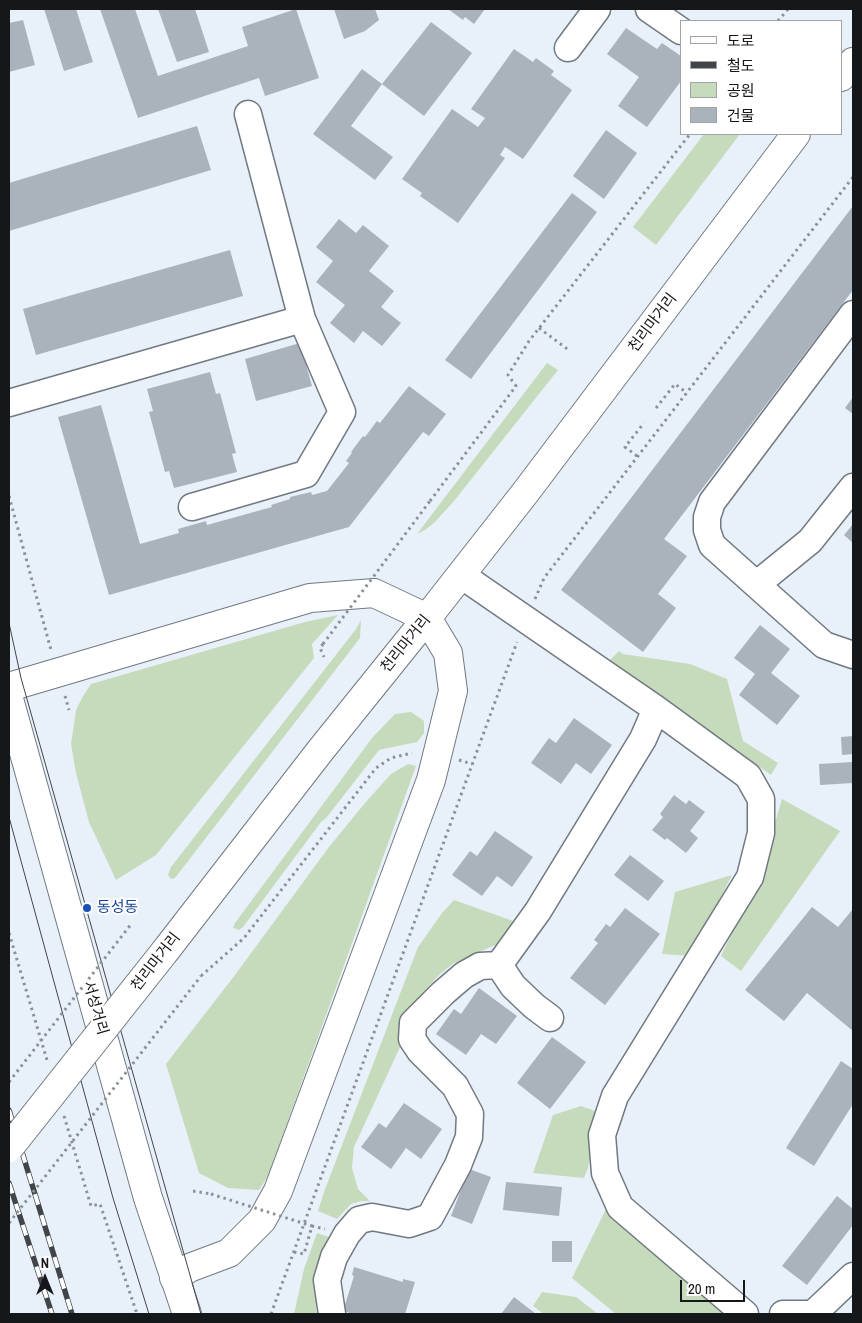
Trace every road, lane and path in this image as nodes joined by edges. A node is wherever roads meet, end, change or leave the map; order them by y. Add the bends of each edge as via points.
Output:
1 (597, 9) edge
2 (649, 9) edge
3 (788, 9) edge
4 (779, 20) edge
5 (680, 30) edge
6 (568, 48) dead end
7 (853, 62) edge
8 (842, 76) edge
9 (248, 114) dead end
10 (689, 135) edge
11 (795, 135) edge
12 (853, 177) edge
13 (853, 314) edge
14 (302, 320) junction
15 (539, 328) junction
16 (570, 350) dead end
17 (686, 393) junction
18 (9, 403) edge
19 (656, 408) dead end
20 (644, 423) dead end
21 (637, 456) junction
22 (853, 487) edge
23 (9, 496) edge
24 (192, 507) dead end
25 (461, 575) junction
26 (757, 584) junction
27 (427, 618) junction
28 (525, 621) junction
29 (853, 655) edge
30 (324, 657) dead end
31 (58, 672) junction
32 (9, 687) edge
33 (9, 699) edge
34 (656, 709) junction
35 (69, 710) dead end
36 (438, 753) junction
37 (472, 764) junction
38 (132, 924) dead end
39 (9, 933) edge
40 (17, 965) dead end
41 (499, 965) junction
42 (550, 1018) dead end
43 (9, 1082) edge
44 (9, 1148) edge
45 (193, 1191) dead end
46 (89, 1198) dead end
47 (9, 1223) edge
48 (294, 1252) junction
49 (853, 1276) edge
50 (174, 1278) junction
51 (137, 1314) edge
52 (186, 1314) edge
53 (271, 1314) edge
54 (332, 1314) edge
55 (745, 1314) edge
56 (783, 1314) edge
57 (813, 1314) edge

1 - 6 street
2 - 5 street
3 - 4 path
7 - 8 main road
9 - 14 street
10 - 15 path
11 - 25 main road, 천리마거리
12 - 17 path
13 - 26 street via 712,502 706,517 706,530 712,545
14 - 18 street
14 - 24 street via 342,412 306,474
15 - 16 path
15 - 30 path, bridge via 508,375 516,386 320,648
17 - 19 path via 675,384
17 - 21 path
20 - 21 path via 625,446
21 - 28 path via 544,578
22 - 26 street via 810,541
23 - 31 path
25 - 27 main road, 천리마거리
25 - 28 street
26 - 29 street via 824,645
27 - 31 main road via 374,593 310,598
27 - 36 main road via 448,653 453,691
27 - 44 main road, 천리마거리, bridge
28 - 34 street
28 - 37 path
31 - 32 main road
31 - 35 path
33 - 50 main road, 서성거리 via 148,1198
34 - 41 street via 643,739 538,911
34 - 55 street via 748,776 761,799 761,833 750,877 615,1096 602,1135 605,1173 620,1206
36 - 37 path
36 - 47 path, bridge via 412,753 391,758 376,768 244,938 201,976
36 - 50 main road via 431,780 278,1191 262,1220 229,1253 189,1268
37 - 48 path
38 - 43 path, bridge
39 - 40 path
41 - 42 street via 513,986
41 - 54 street via 480,966 464,976 413,1023 412,1039 455,1086 470,1114 469,1137 430,1217 409,1224 372,1217 359,1220 347,1234 334,1257 327,1280
45 - 48 path, bridge via 312,1226 304,1254
46 - 51 path via 91,1206 100,1204
48 - 53 path
49 - 57 street
50 - 52 main road, 서성거리
56 - 57 street

